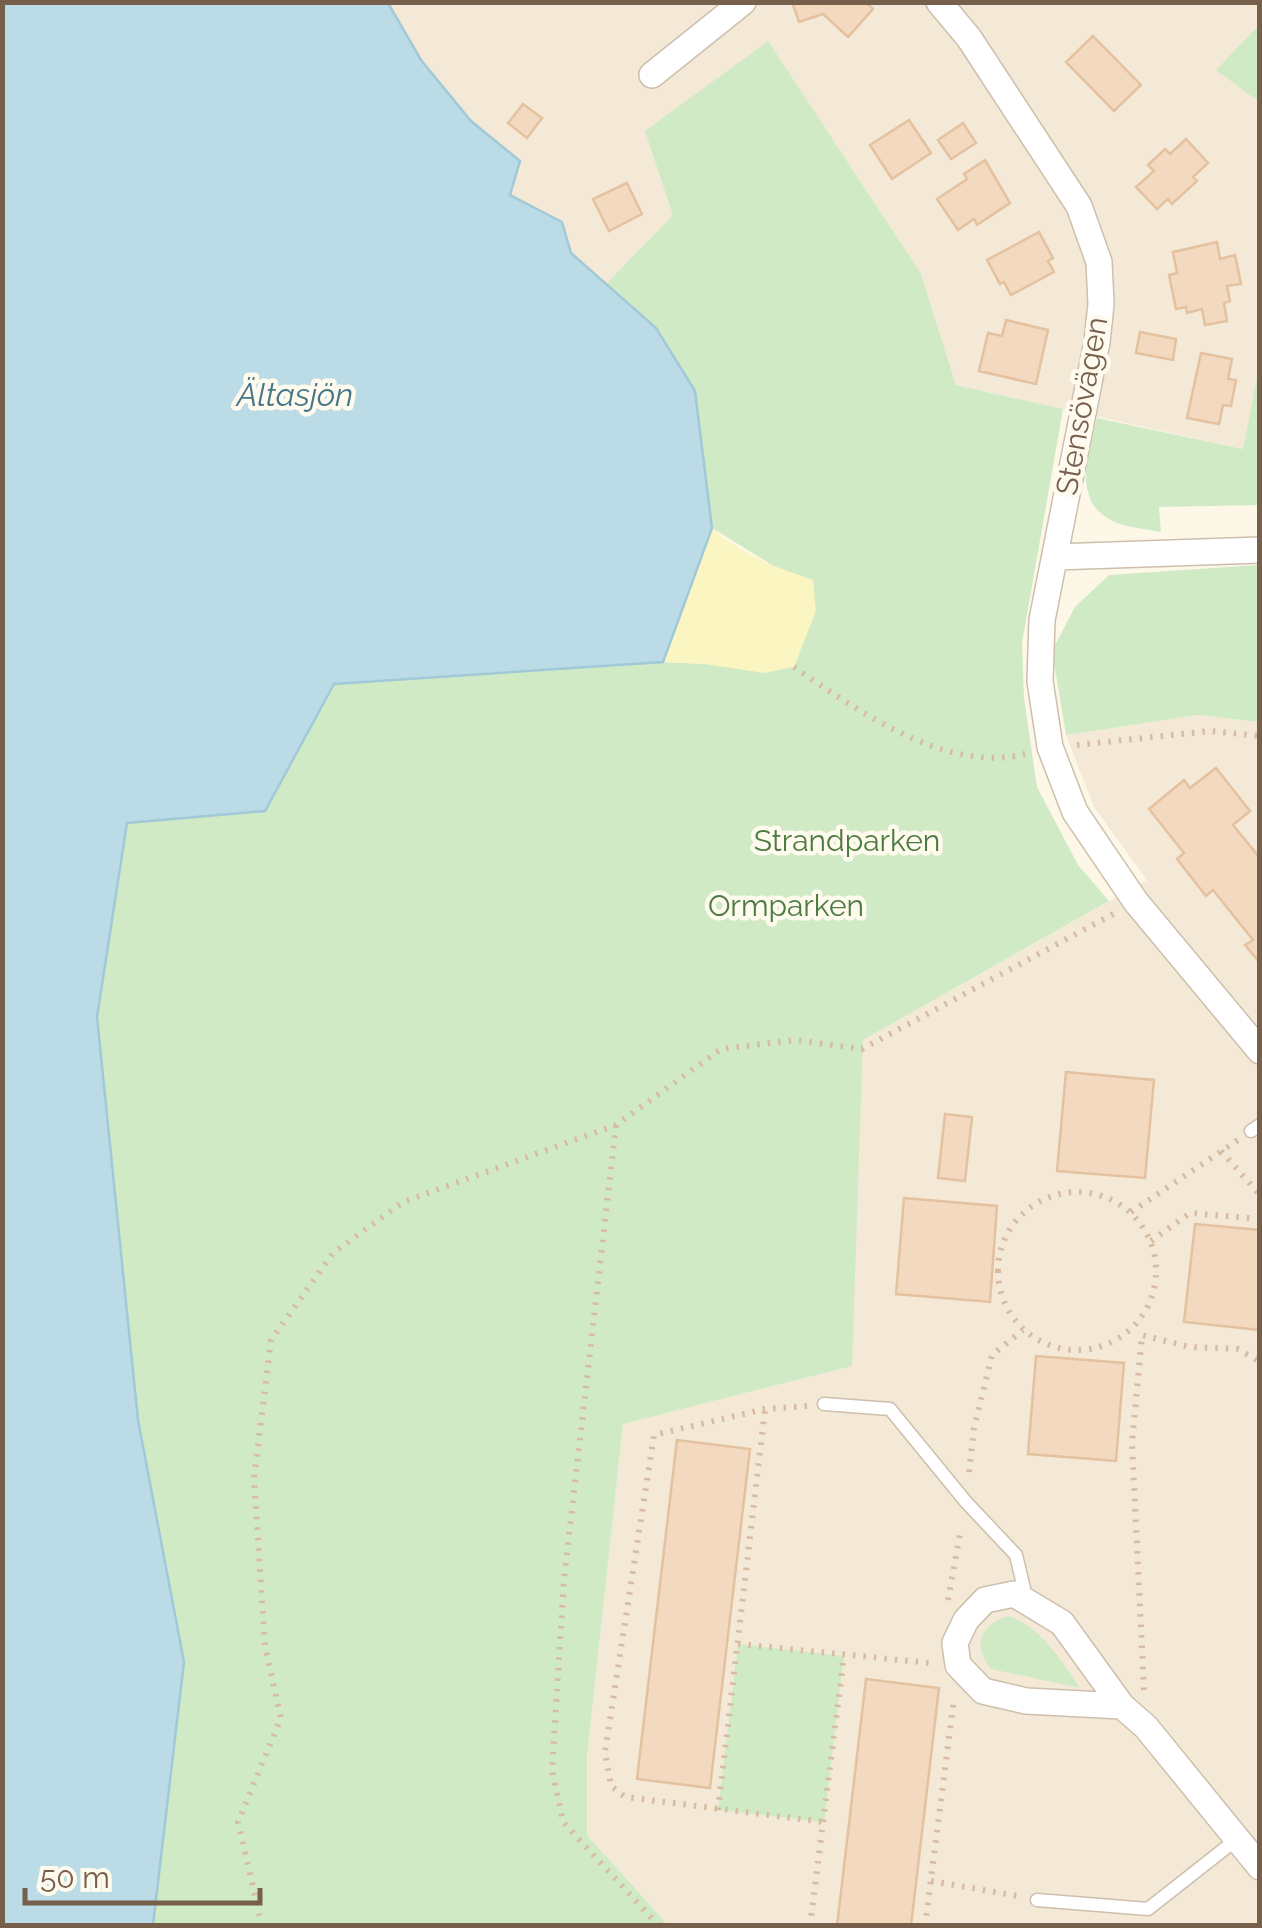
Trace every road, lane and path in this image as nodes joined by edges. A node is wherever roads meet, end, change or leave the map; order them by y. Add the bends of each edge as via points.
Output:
1 (744, 2) edge
2 (938, 2) edge
3 (652, 75) dead end
4 (1260, 550) edge
5 (1055, 557) junction
6 (1136, 902) junction
7 (1260, 1051) edge
8 (616, 1125) junction
9 (1255, 1128) edge
10 (1221, 1151) junction
11 (1260, 1195) edge
12 (1131, 1212) junction
13 (1260, 1219) edge
14 (1152, 1241) junction
15 (1134, 1325) junction
16 (1142, 1335) junction
17 (1258, 1360) edge
18 (824, 1404) joint
19 (765, 1409) junction
20 (1026, 1601) junction
21 (738, 1644) junction
22 (844, 1656) junction
23 (958, 1665) junction
24 (954, 1694) dead end
25 (1122, 1706) junction
26 (1146, 1727) junction
27 (718, 1810) junction
28 (824, 1822) junction
29 (1237, 1839) junction
30 (1260, 1867) edge
31 (931, 1881) junction
32 (1037, 1900) joint
33 (262, 1926) edge
34 (658, 1926) edge
35 (810, 1926) edge
36 (925, 1926) edge

1 - 3 street
2 - 5 street, Stensövägen via 969,38 1078,206 1098,262 1097,342
4 - 5 street
5 - 6 street, Stensövägen via 1041,635 1050,747 1075,812
6 - 7 street, Stensövägen
6 - 8 path via 862,1049 796,1040 721,1049
8 - 33 path via 403,1202 333,1254 271,1340 254,1478 265,1646 281,1718 238,1822
8 - 34 path via 564,1579 552,1770 563,1822
9 - 10 path
10 - 11 path
10 - 12 path
12 - 14 path
12 - 15 path via 1100,1195 1064,1192 1031,1205 1007,1232 997,1266 1002,1301 1023,1330 1054,1348 1090,1350
13 - 14 path via 1190,1213
14 - 15 path via 1157,1276 1147,1311
15 - 16 path
16 - 17 path via 1238,1349
16 - 26 path via 1132,1442
18 - 19 path
18 - 20 lane via 890,1409 1016,1555
19 - 21 path
19 - 27 path via 654,1435 604,1752 611,1786 625,1797
20 - 23 street via 1014,1594 986,1600 955,1643
20 - 25 street via 1062,1623
21 - 22 path
21 - 27 path
22 - 23 path
22 - 28 path
23 - 25 street via 983,1691 1026,1701
24 - 31 path
25 - 26 street
26 - 29 street
27 - 28 path
28 - 35 path
29 - 30 street
29 - 32 lane via 1148,1909
31 - 32 path
31 - 36 path

